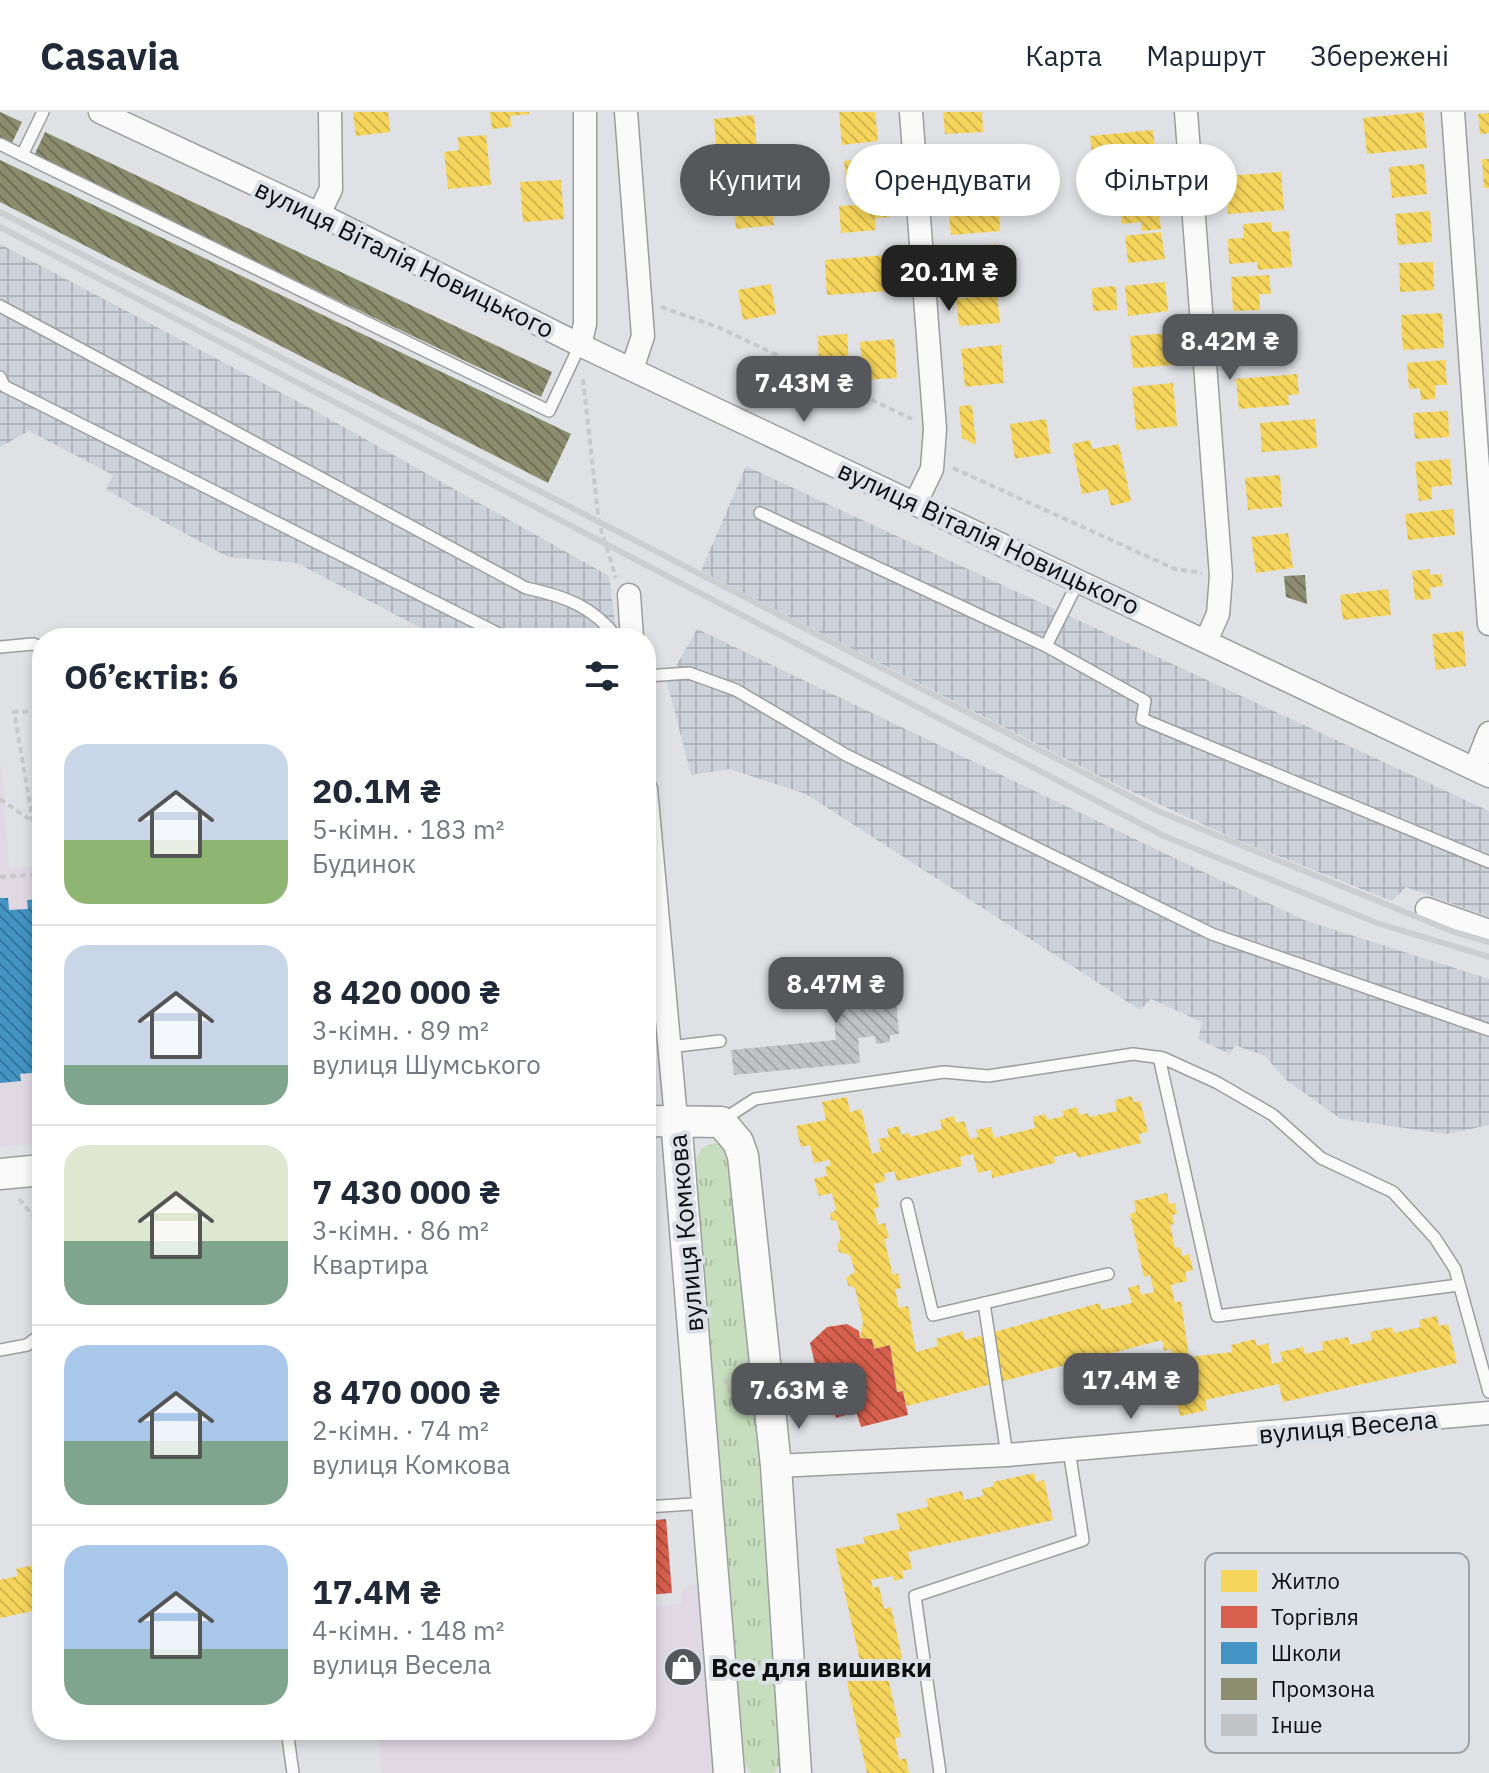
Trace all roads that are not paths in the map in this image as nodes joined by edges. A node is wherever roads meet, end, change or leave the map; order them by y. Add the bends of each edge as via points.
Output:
1 (43, 112) edge
2 (100, 112) edge
3 (330, 112) edge
4 (585, 112) edge
5 (626, 112) edge
6 (911, 112) edge
7 (1186, 112) edge
8 (1453, 112) edge
9 (0, 144) edge
10 (22, 155) junction
11 (319, 214) junction
12 (0, 306) edge
13 (580, 345) junction
14 (632, 369) junction
15 (0, 377) edge
16 (916, 502) junction
17 (760, 513) dead end
18 (1079, 580) junction
19 (629, 595) road end
20 (1489, 624) edge
21 (487, 628) edge
22 (610, 628) edge
23 (631, 628) edge
24 (1206, 641) junction
25 (32, 644) edge
26 (1046, 646) junction
27 (0, 647) edge
28 (656, 675) edge
29 (1489, 733) edge
30 (1482, 772) edge
31 (1489, 862) edge
32 (656, 901) edge
33 (1427, 909) dead end
34 (1489, 931) edge
35 (1489, 1030) edge
36 (720, 1041) dead end
37 (669, 1047) junction
38 (1159, 1057) junction
39 (661, 1120) edge
40 (721, 1122) junction
41 (32, 1174) edge
42 (8, 1185) edge
43 (907, 1204) dead end
44 (1108, 1274) dead end
45 (1459, 1285) junction
46 (984, 1303) junction
47 (32, 1341) edge
48 (0, 1350) edge
49 (1489, 1392) edge
50 (1489, 1413) edge
51 (1069, 1450) junction
52 (1007, 1455) junction
53 (776, 1466) junction
54 (708, 1503) junction
55 (656, 1506) edge
56 (288, 1740) edge
57 (293, 1773) edge
58 (729, 1773) edge
59 (796, 1773) edge
60 (940, 1773) edge

1 - 10 lane
2 - 11 street, вулиця Віталія Новицького
3 - 11 street via 331,189
4 - 13 street via 585,324
5 - 14 street via 643,336
6 - 16 street via 935,429 932,469
7 - 24 street via 1221,576 1218,614
8 - 20 street
9 - 10 lane
10 - 13 lane via 549,411
11 - 13 street, вулиця Віталія Новицького
12 - 22 lane via 526,588 557,595 602,618
13 - 14 street, вулиця Віталія Новицького
14 - 16 street, вулиця Віталія Новицького
15 - 21 lane via 4,386
16 - 18 street, вулиця Віталія Новицького
17 - 26 lane
18 - 24 street, вулиця Віталія Новицького
18 - 26 lane
19 - 23 street
24 - 30 street, вулиця Віталія Новицького
25 - 27 lane
26 - 31 lane via 1145,701 1142,719
28 - 35 lane via 689,673 736,690 846,755 1212,934
29 - 30 street
32 - 37 street, вулиця Комкова
33 - 34 street
36 - 37 lane
37 - 39 street, вулиця Комкова
38 - 40 lane via 1133,1054 988,1076 944,1072 755,1099
38 - 45 lane via 1216,1082 1273,1115 1321,1158 1393,1192 1435,1238
38 - 45 lane via 1217,1316
39 - 40 street
39 - 54 street, вулиця Комкова
40 - 53 street, вулиця Комкова via 743,1156
41 - 42 street
43 - 46 lane via 933,1315
44 - 46 lane
45 - 49 lane
46 - 52 lane
47 - 48 lane
50 - 51 street, вулиця Весела
51 - 52 street, вулиця Весела
51 - 60 lane via 1083,1540 915,1596
52 - 53 street, вулиця Весела
53 - 59 street, вулиця Комкова
54 - 55 lane
54 - 58 street, вулиця Комкова
56 - 57 lane

